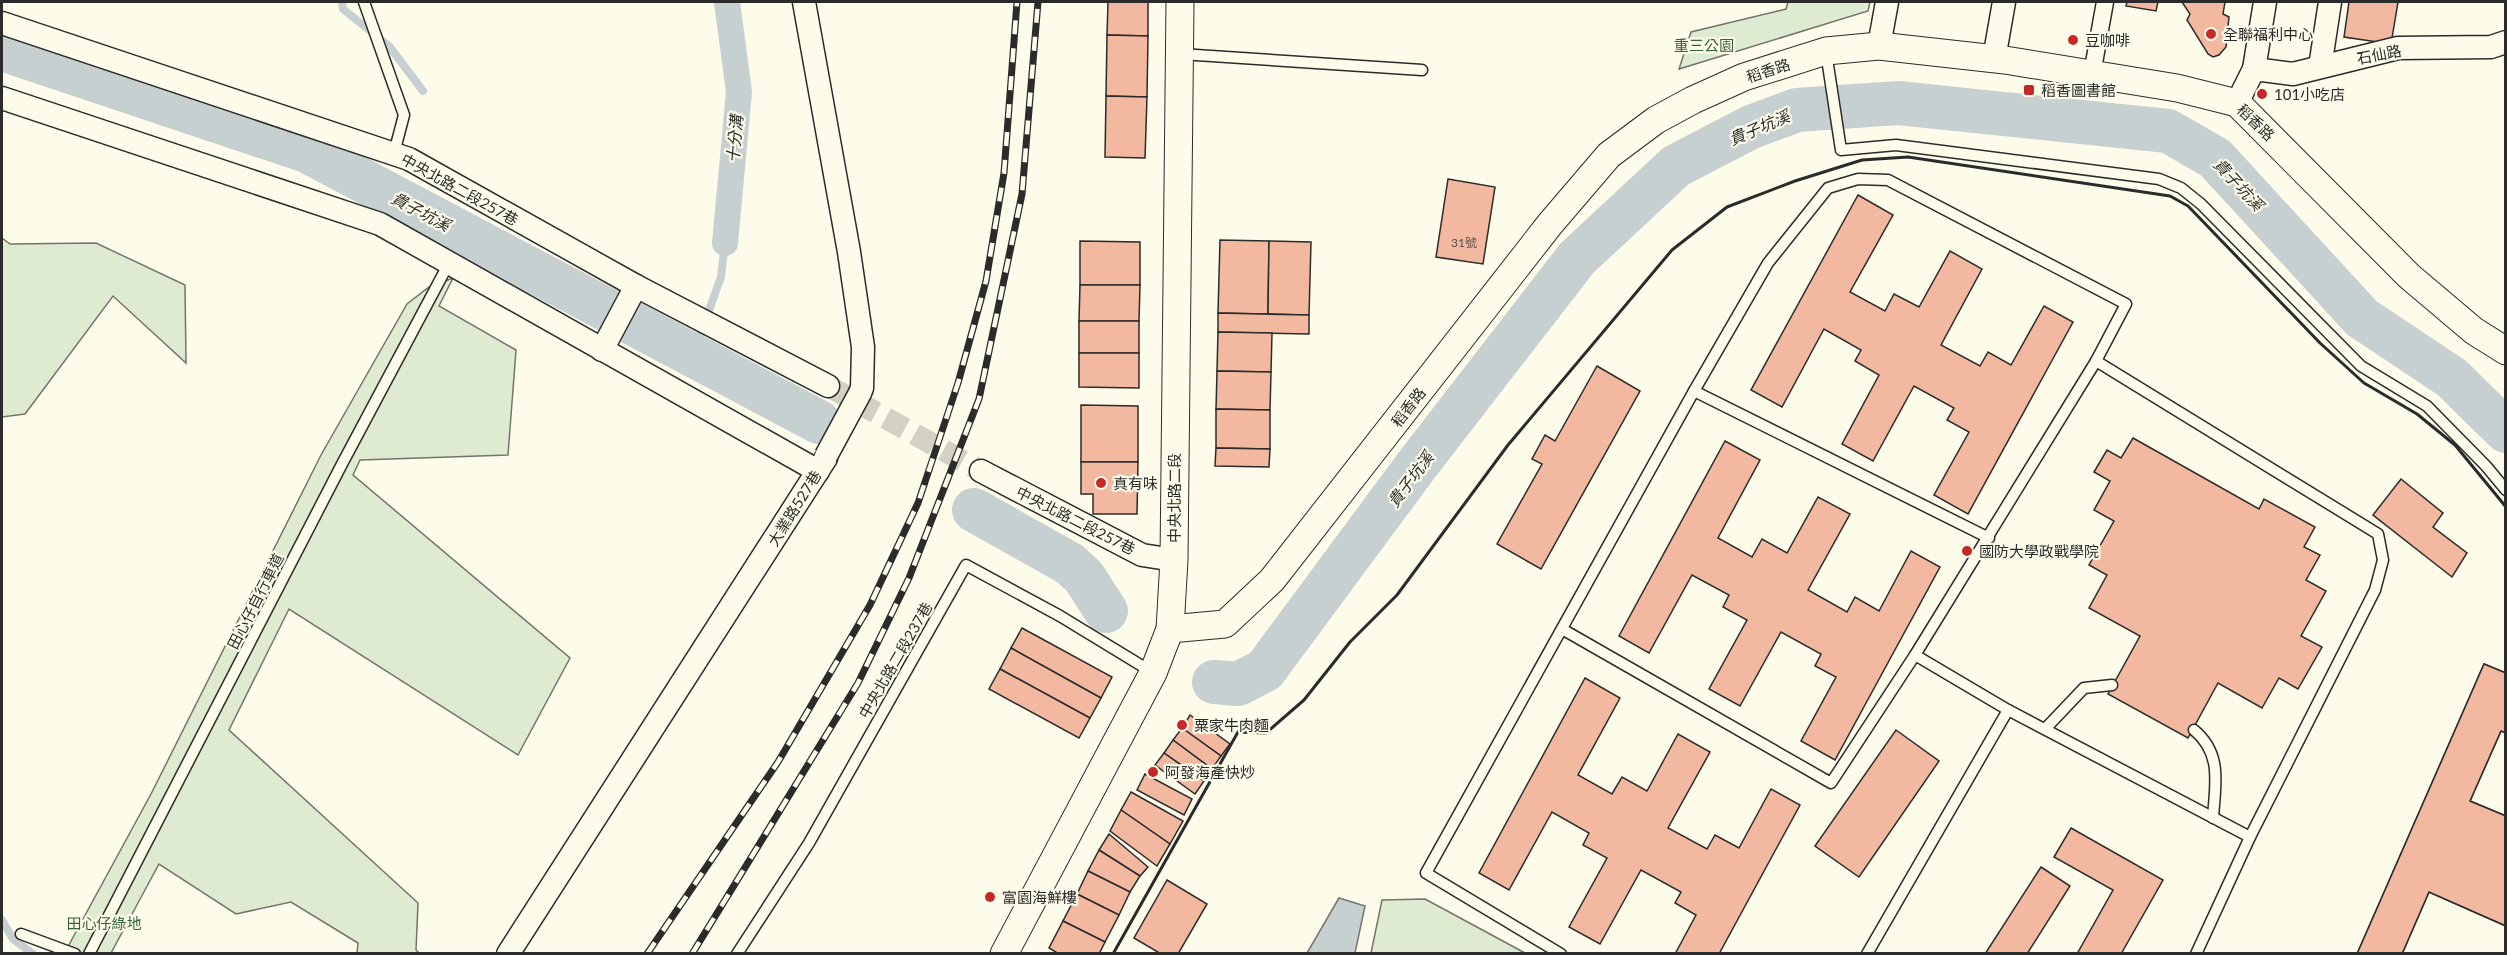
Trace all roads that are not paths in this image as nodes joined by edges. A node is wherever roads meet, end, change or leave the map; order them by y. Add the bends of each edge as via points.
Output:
1 (364, 2) edge
2 (804, 2) edge
3 (1180, 2) edge
4 (1887, 2) edge
5 (2004, 2) edge
6 (2104, 2) edge
7 (2265, 2) edge
8 (2330, 2) edge
9 (2, 22) edge
10 (2505, 42) edge
11 (1879, 46) junction
12 (1826, 51) junction
13 (1180, 54) junction
14 (1994, 59) junction
15 (2320, 67) junction
16 (2254, 69) junction
17 (1422, 70) dead end
18 (2092, 74) junction
19 (2, 98) edge
20 (2237, 102) junction
21 (394, 153) junction
22 (449, 263) junction
23 (636, 286) junction
24 (602, 350) junction
25 (2505, 350) edge
26 (2096, 360) junction
27 (828, 386) tunnel mouth
28 (1694, 391) junction
29 (822, 464) junction
30 (981, 471) tunnel mouth
31 (2505, 490) edge
32 (1989, 538) junction
33 (1174, 560) junction
34 (1170, 629) junction
35 (1562, 629) junction
36 (1915, 655) junction
37 (1153, 673) junction
38 (2112, 685) dead end
39 (2008, 710) junction
40 (2045, 729) junction
41 (2194, 730) dead end
42 (2213, 818) junction
43 (2250, 837) junction
44 (21, 934) dead end
45 (75, 954) edge
46 (89, 954) edge
47 (508, 954) edge
48 (737, 954) edge
49 (1004, 954) edge
50 (1560, 954) edge
51 (1867, 954) edge
52 (2196, 954) edge

1 - 21 lane via 404,115
2 - 29 street, 大業路527巷, bridge via 863,347 862,388
3 - 13 street, 中央北路二段
4 - 11 street
5 - 14 street
6 - 18 street
7 - 16 street
8 - 15 street
9 - 21 street, 中央北路二段257巷
10 - 15 street, 石仙路 via 2491,48 2398,48
11 - 12 street, 稻香路
11 - 14 street, 稻香路
12 - 31 lane via 1840,150 1896,145 2159,179 2181,188 2361,366 2427,406
12 - 34 street, 稻香路 via 1744,77 1693,100 1656,120 1609,155 1550,224 1272,580 1225,624
13 - 17 lane
13 - 33 street, 中央北路二段
14 - 18 street, 稻香路
15 - 16 street, 石仙路 via 2293,74
16 - 20 street
18 - 20 street, 稻香路
19 - 22 street via 380,224
20 - 25 street, 稻香路 via 2409,276 2474,331
21 - 23 street, 中央北路二段257巷
22 - 24 street
22 - 46 lane, 田心仔自行車道
23 - 24 street
23 - 27 street, 中央北路二段257巷
24 - 29 street
26 - 28 lane via 2126,304 1888,180 1858,179 1828,188 1768,263
26 - 32 lane
26 - 43 lane via 2378,534 2383,560 2375,590
28 - 32 lane
28 - 35 lane
29 - 47 street, 大業路527巷
30 - 33 street, 中央北路二段257巷 via 1142,555
32 - 36 lane
33 - 34 street, 中央北路二段
34 - 37 street, 中央北路二段
35 - 36 lane via 1831,783
35 - 50 lane via 1426,873
36 - 39 lane
37 - 48 lane, 中央北路二段237巷 via 966,565 809,843
37 - 49 street, 中央北路二段
38 - 40 lane via 2084,688
39 - 40 lane
39 - 51 lane
40 - 42 lane
41 - 42 lane via 2204,739 2216,766
42 - 43 lane
43 - 52 lane
44 - 45 lane

